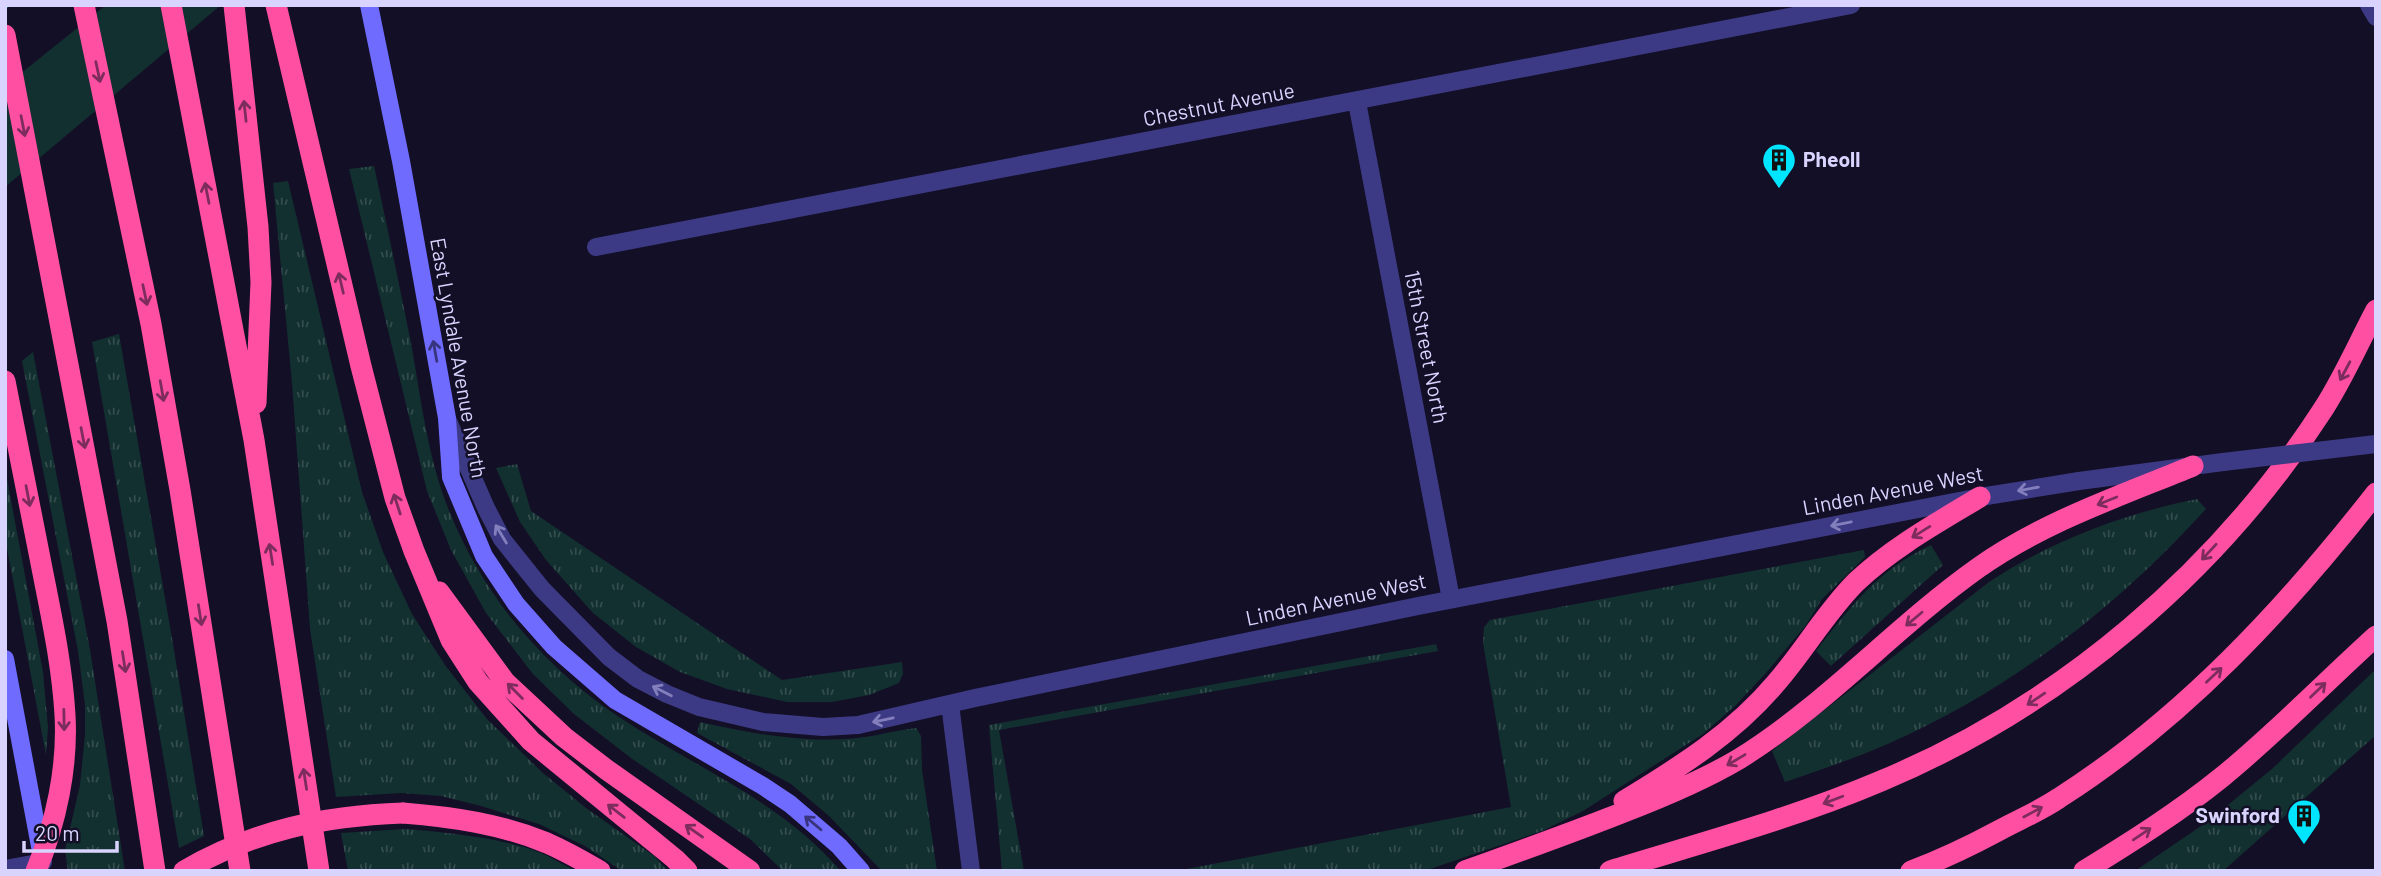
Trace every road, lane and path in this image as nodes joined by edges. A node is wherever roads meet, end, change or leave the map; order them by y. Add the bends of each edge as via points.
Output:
1 (84, 5) edge
2 (171, 5) edge
3 (234, 5) edge
4 (276, 5) edge
5 (369, 5) edge
6 (1851, 5) edge
7 (2369, 5) edge
8 (2376, 17) edge
9 (5, 35) edge
10 (1357, 102) junction
11 (596, 247) dead end
12 (2376, 310) edge
13 (5, 381) edge
14 (447, 418) junction
15 (254, 440) junction
16 (2376, 444) edge
17 (2193, 466) junction
18 (2376, 493) edge
19 (1980, 497) junction
20 (421, 567) junction
21 (1451, 600) junction
22 (2376, 636) edge
23 (5, 659) edge
24 (950, 704) junction
25 (1575, 831) junction
26 (41, 868) edge
27 (5, 869) edge
28 (155, 871) edge
29 (184, 871) edge
30 (240, 871) edge
31 (319, 871) edge
32 (600, 871) edge
33 (687, 871) edge
34 (750, 871) edge
35 (861, 871) edge
36 (971, 871) edge
37 (1465, 871) edge
38 (1610, 871) edge
39 (1911, 871) edge
40 (2084, 871) edge

1 -> 30 highway via 151,324
15 -> 2 highway
15 -> 3 highway via 261,282
20 -> 4 highway via 395,498
14 -> 5 main road, East Lyndale Avenue North
6 - 10 street, Chestnut Avenue
7 - 8 street
9 -> 28 highway via 117,621
10 - 11 street, Chestnut Avenue
10 - 21 street, 15th Street North
12 -> 38 highway via 2326,405 2262,493 2178,585 2069,677 1955,747 1881,781 1817,806
13 -> 26 highway, bridge via 55,636 65,718 57,804
24 -> 14 street, Linden Avenue West via 858,725 794,725 699,708 638,679 608,657 542,589 502,539
35 -> 14 main road, East Lyndale Avenue North via 790,804 615,700 554,648 516,604 484,556 451,477
31 -> 15 highway
16 - 17 street, Linden Avenue West, bridge
17 -> 19 street, Linden Avenue West
17 -> 25 highway via 2091,507 2006,551 1961,580 1794,720 1739,758 1670,794
39 -> 18 highway via 2057,800 2138,742 2258,631
19 -> 21 street, Linden Avenue West
19 -> 25 highway via 1906,542 1856,583 1776,683 1717,740
33 -> 20 highway via 531,741 478,682 450,640
34 -> 20 highway via 607,771 533,709 505,682
21 - 24 street, Linden Avenue West
40 -> 22 highway via 2220,779
23 - 26 main road
24 - 36 street
25 - 37 highway
26 - 27 street
29 - 32 highway, bridge via 239,844 308,822 403,813 490,824 548,843

